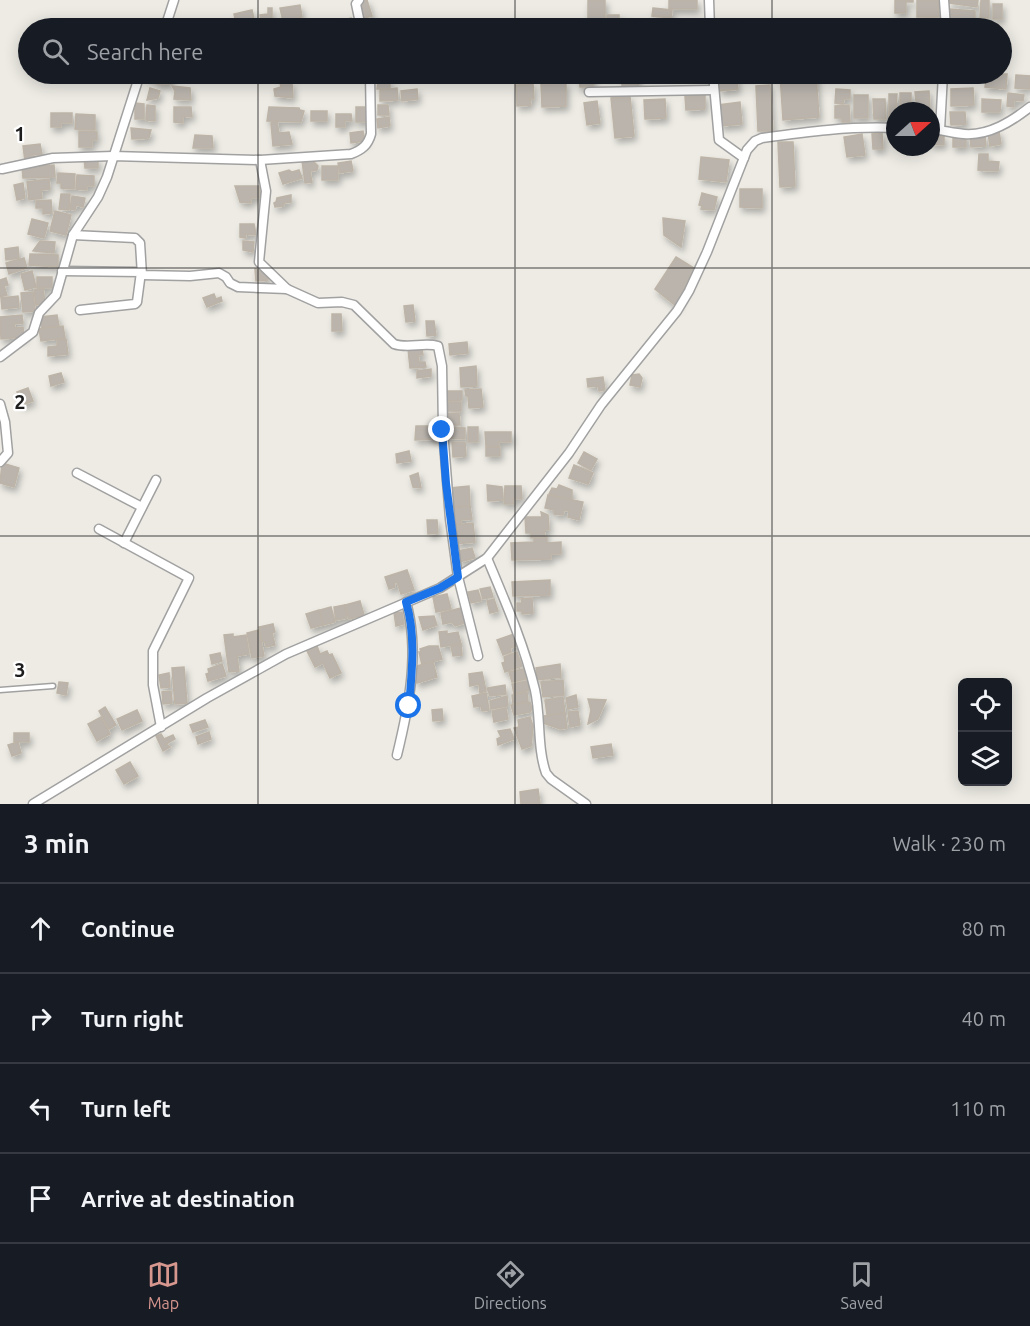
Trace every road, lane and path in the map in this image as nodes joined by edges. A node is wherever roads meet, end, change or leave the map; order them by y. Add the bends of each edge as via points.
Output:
1 (174, 0) edge
2 (359, 0) edge
3 (708, 0) edge
4 (944, 0) edge
5 (168, 18) edge
6 (359, 18) edge
7 (709, 18) edge
8 (945, 18) edge
9 (138, 84) edge
10 (370, 84) edge
11 (714, 84) edge
12 (942, 84) edge
13 (714, 90) junction
14 (589, 92) dead end
15 (939, 102) edge
16 (1030, 107) edge
17 (886, 128) edge
18 (940, 130) edge
19 (113, 156) junction
20 (744, 158) junction
21 (260, 160) junction
22 (2, 169) dead end
23 (73, 235) junction
24 (62, 271) junction
25 (141, 272) junction
26 (287, 289) junction
27 (80, 310) dead end
28 (0, 357) edge
29 (0, 404) edge
30 (0, 462) edge
31 (77, 472) dead end
32 (156, 480) dead end
33 (142, 507) junction
34 (99, 529) dead end
35 (124, 543) junction
36 (487, 558) junction
37 (458, 577) junction
38 (406, 602) junction
39 (478, 656) dead end
40 (53, 686) dead end
41 (0, 690) edge
42 (161, 726) junction
43 (397, 755) dead end
44 (33, 804) edge
45 (586, 804) edge

1 - 5 street
2 - 6 street
3 - 7 street
4 - 8 street
9 - 19 street
10 - 21 street via 371,134 363,148 351,154
11 - 13 street
12 - 15 street
13 - 14 street
13 - 20 street via 720,140
16 - 18 street via 1005,124 976,133
17 - 20 street via 762,138 754,141
19 - 21 street
19 - 22 street via 53,158
19 - 23 street via 98,197
20 - 36 street via 708,252 677,311
21 - 26 street via 266,191 259,262
23 - 24 street
23 - 25 street via 135,238 140,243
24 - 25 street
24 - 28 street via 58,290 39,313 33,332
25 - 26 street via 146,276 219,273 238,286
25 - 27 street via 135,304
26 - 37 street via 318,303 351,303 398,345 438,346 446,483
29 - 30 street via 8,453
31 - 33 street
32 - 33 street
33 - 35 street
34 - 35 street
35 - 42 street via 189,578 153,651 153,685
36 - 37 street
36 - 45 street via 527,661 546,773
37 - 38 street
37 - 39 street
38 - 42 street via 286,654
38 - 43 street via 412,667 409,706
40 - 41 lane
42 - 44 street

